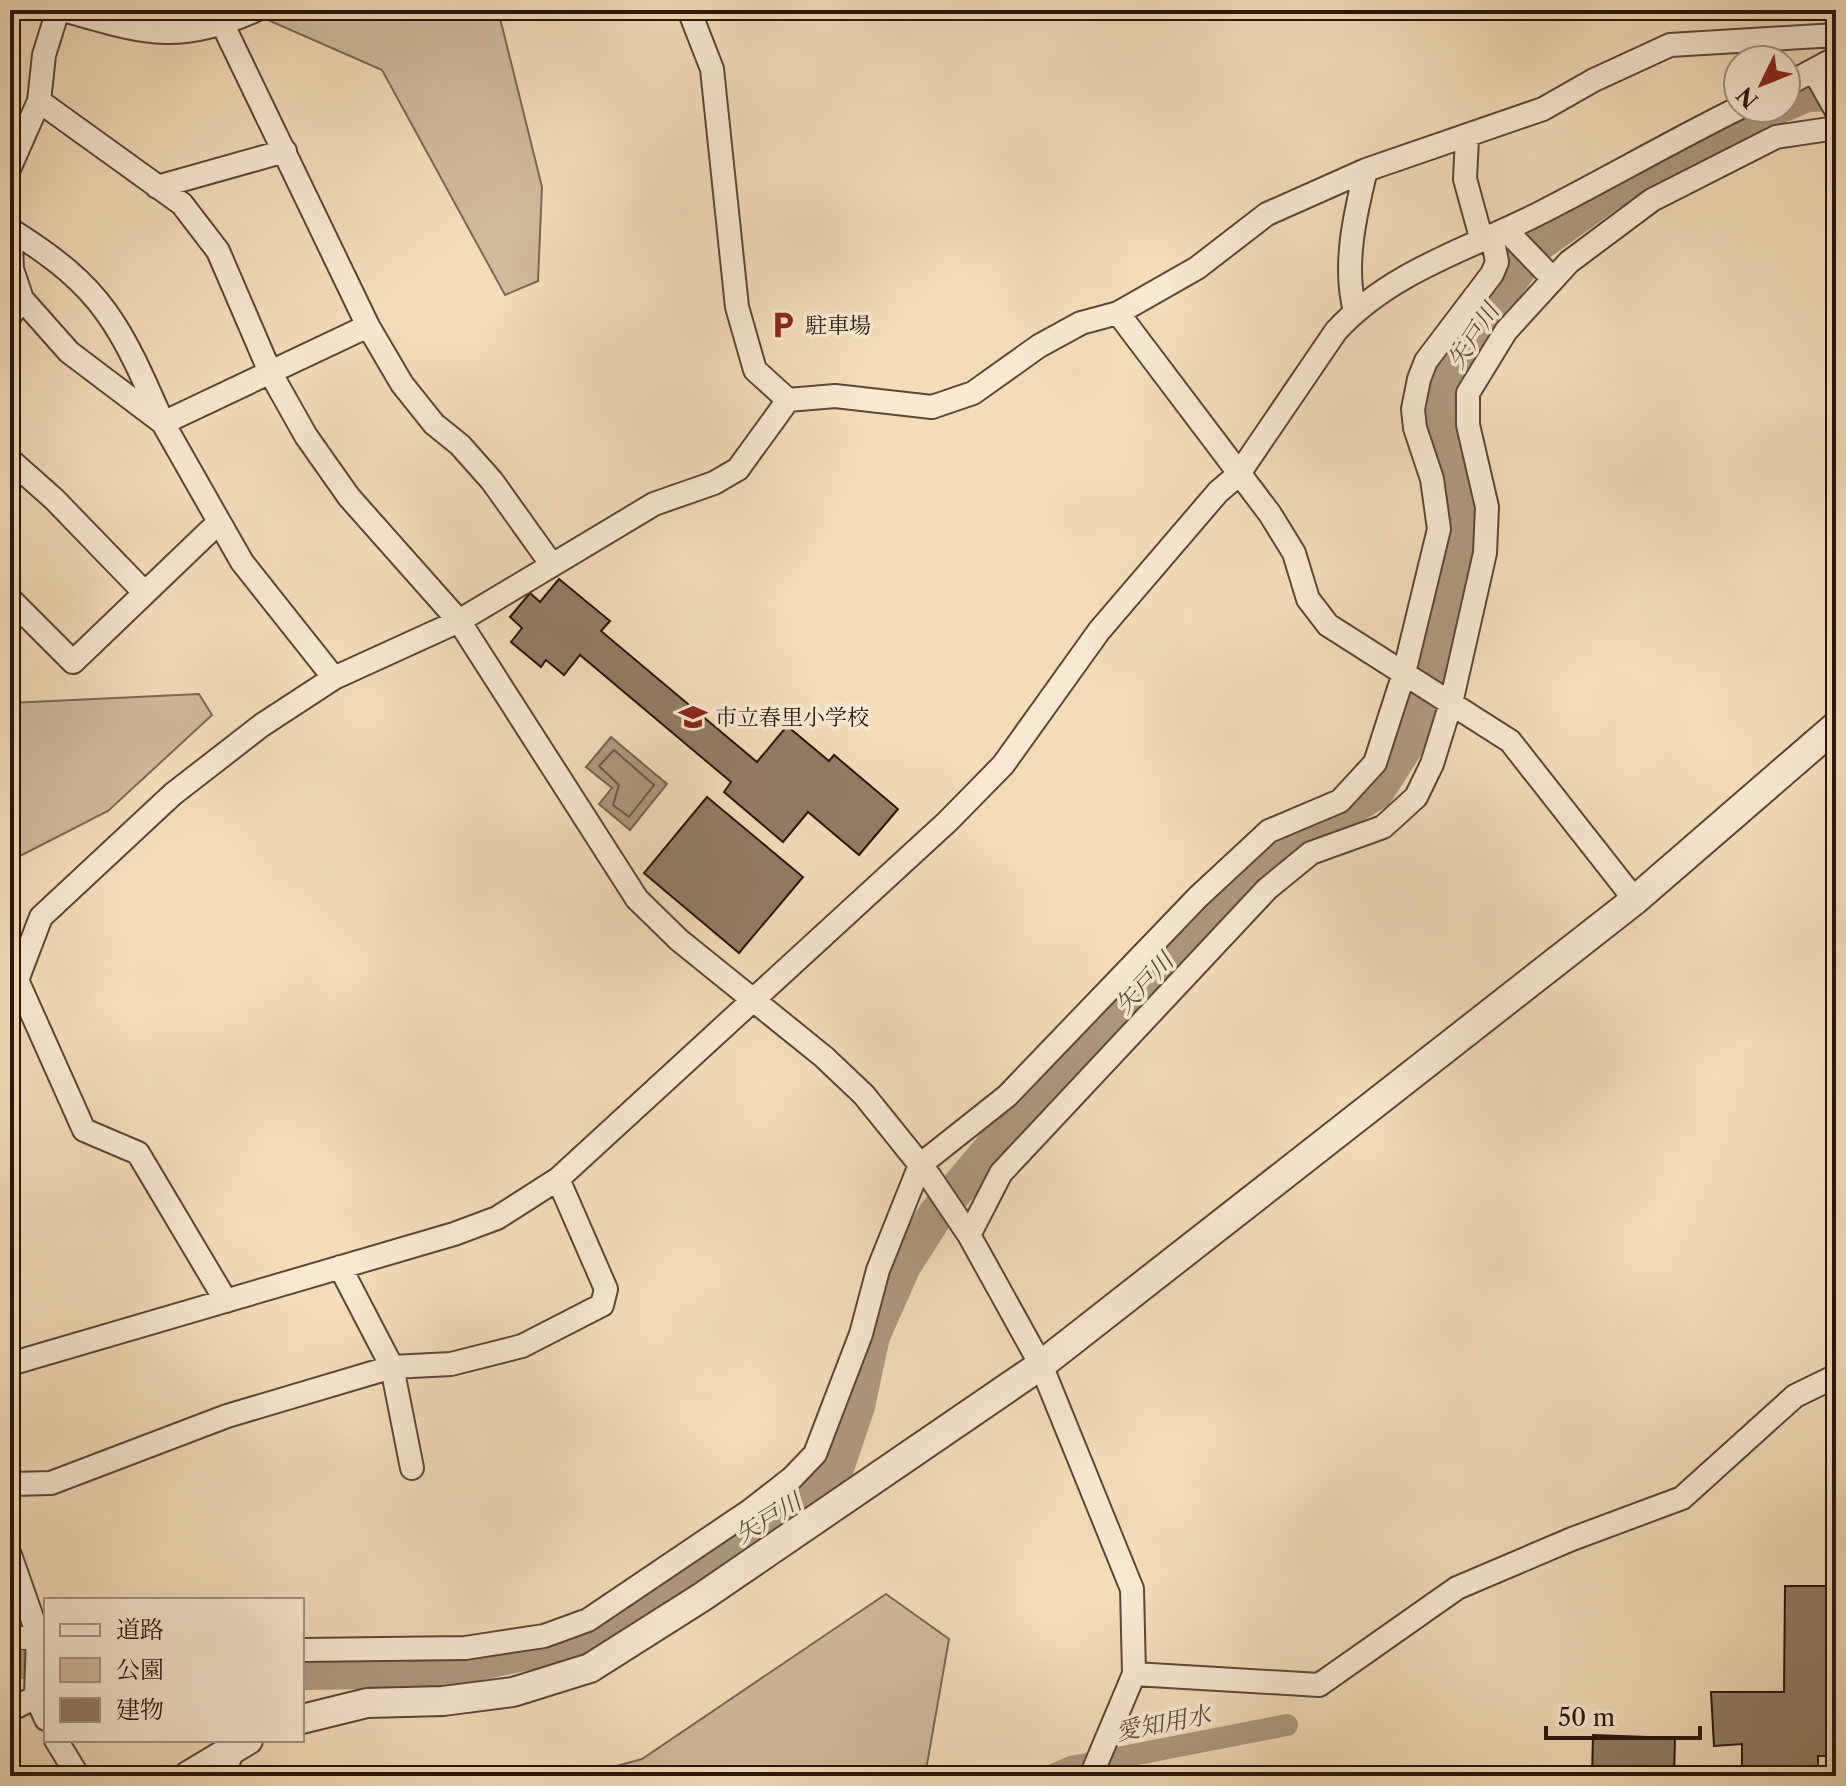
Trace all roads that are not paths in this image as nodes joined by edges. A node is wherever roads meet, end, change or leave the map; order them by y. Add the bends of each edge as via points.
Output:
1 (60, 10) edge
2 (256, 10) edge
3 (689, 10) edge
4 (223, 25) junction
5 (1836, 35) edge
6 (1836, 58) edge
7 (1814, 71) junction
8 (1802, 77) edge
9 (39, 101) junction
10 (1836, 110) edge
11 (1722, 117) edge
12 (1836, 128) edge
13 (1467, 138) junction
14 (285, 151) junction
15 (10, 167) edge
16 (1366, 170) junction
17 (157, 187) junction
18 (11, 228) edge
19 (1493, 236) junction
20 (1552, 278) junction
21 (16, 307) edge
22 (1355, 311) junction
23 (1118, 313) junction
24 (368, 326) junction
25 (270, 372) junction
26 (788, 400) junction
27 (163, 423) junction
28 (10, 460) edge
29 (1238, 475) junction
30 (218, 523) junction
31 (552, 565) junction
32 (143, 591) junction
33 (10, 599) edge
34 (459, 621) junction
35 (1404, 673) junction
36 (334, 678) junction
37 (1451, 703) junction
38 (1836, 726) edge
39 (1635, 900) junction
40 (14, 983) edge
41 (756, 1001) junction
42 (925, 1171) junction
43 (558, 1179) junction
44 (969, 1235) junction
45 (340, 1267) junction
46 (226, 1301) junction
47 (10, 1364) edge
48 (1041, 1365) junction
49 (392, 1367) junction
50 (1836, 1376) edge
51 (412, 1468) dead end
52 (11, 1485) edge
53 (10, 1555) edge
54 (42, 1636) edge
55 (10, 1638) edge
56 (304, 1650) edge
57 (1134, 1674) junction
58 (10, 1693) edge
59 (36, 1697) junction
60 (10, 1710) edge
61 (44, 1715) edge
62 (304, 1719) edge
63 (57, 1742) edge
64 (243, 1742) edge
65 (245, 1742) edge
66 (78, 1776) edge
67 (188, 1776) edge
68 (228, 1776) edge
69 (1091, 1776) edge

1 - 4 street via 139,32 175,35
1 - 9 street via 44,55
2 - 4 street
3 - 26 street via 712,69 737,307 755,370
4 - 14 street
5 - 13 street via 1670,45 1543,109
6 - 7 street
7 - 8 street
7 - 10 street
9 - 15 street
9 - 17 street
11 - 19 street
12 - 20 street via 1776,137 1652,200
13 - 16 street
13 - 19 street via 1465,179
14 - 17 street
14 - 24 street
16 - 22 street via 1352,250 1350,291
16 - 23 street via 1267,214 1197,268
17 - 25 street via 182,204 218,251
18 - 21 street
18 - 27 street via 58,259 96,294 129,345
19 - 20 street
19 - 22 street via 1385,287
19 - 35 street via 1497,262 1492,274 1426,361 1419,379 1415,428 1432,479 1439,529
20 - 37 street via 1506,331 1468,393 1468,425 1487,507 1485,553
21 - 27 street
22 - 29 street
23 - 26 street via 1081,323 973,393 932,407 835,396
23 - 29 street
24 - 25 street
24 - 31 street via 402,384 492,481
25 - 27 street
25 - 34 street via 349,497
26 - 31 street via 738,469 654,504
27 - 30 street
28 - 32 street
29 - 35 street via 1294,553 1308,599 1328,625
29 - 41 street via 1099,631 1003,765
30 - 32 street
30 - 36 street via 242,562
31 - 34 street
32 - 33 street via 73,662
34 - 36 street
34 - 41 street via 637,899
35 - 37 street
35 - 42 street via 1375,763 1340,801 1269,831 1198,897 1007,1096
36 - 40 street via 173,794 41,917
37 - 39 street via 1510,741
37 - 44 street via 1416,797 1383,827 1311,853 1267,889 1001,1173
38 - 39 street
39 - 48 street
40 - 46 street via 84,1130 138,1153
41 - 42 street via 864,1095
41 - 43 street
42 - 44 street
42 - 56 street via 878,1270 861,1334 815,1454 782,1486 588,1620 544,1636 465,1648
43 - 45 street via 497,1218
43 - 49 street via 606,1289 602,1305 522,1346 451,1364
44 - 48 street
45 - 46 street
45 - 49 street
46 - 47 street
48 - 57 street via 1132,1589
48 - 62 street via 590,1668 513,1692 367,1703
49 - 51 street
49 - 52 street via 227,1416 51,1483
50 - 57 street via 1795,1396 1682,1498 1457,1588 1319,1685
53 - 54 street
54 - 55 street
54 - 59 street
57 - 69 street
58 - 59 street
59 - 60 street
59 - 61 street
63 - 66 street
64 - 67 street
65 - 68 lane

